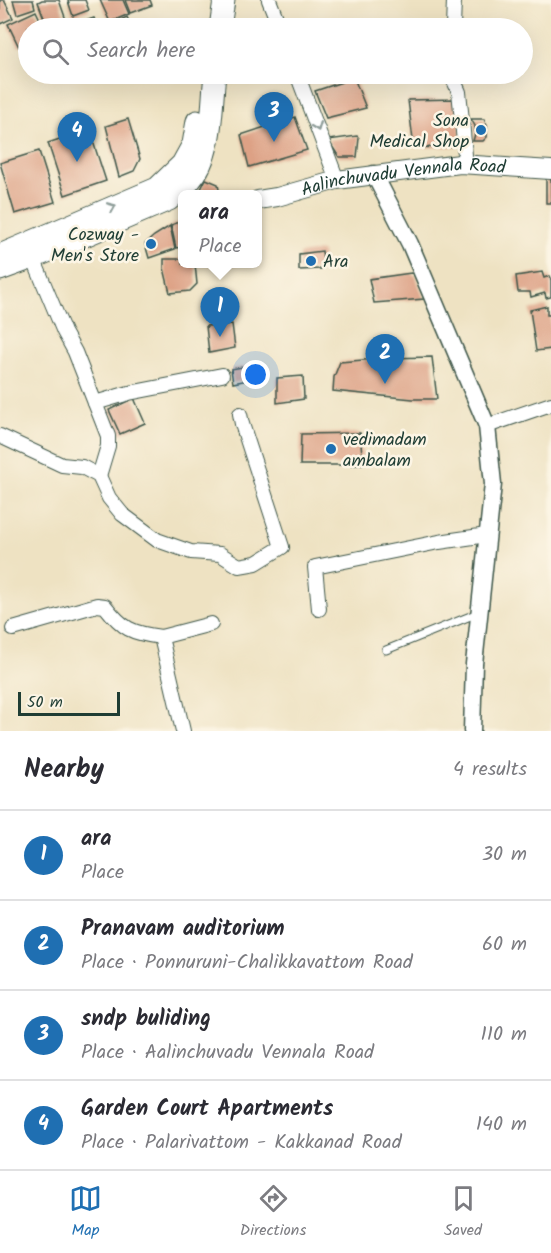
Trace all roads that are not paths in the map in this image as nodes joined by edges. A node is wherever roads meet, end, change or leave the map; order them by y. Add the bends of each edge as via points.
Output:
1 (210, 0) edge
2 (224, 0) edge
3 (269, 0) edge
4 (454, 0) edge
5 (209, 18) edge
6 (221, 18) edge
7 (276, 18) edge
8 (453, 18) edge
9 (202, 84) edge
10 (214, 84) edge
11 (301, 84) edge
12 (455, 84) edge
13 (460, 164) junction
14 (551, 170) edge
15 (375, 174) junction
16 (337, 180) junction
17 (185, 190) edge
18 (262, 199) edge
19 (176, 202) edge
20 (0, 255) edge
21 (33, 258) junction
22 (0, 270) edge
23 (222, 375) dead end
24 (95, 403) junction
25 (551, 404) edge
26 (240, 414) dead end
27 (487, 426) junction
28 (0, 436) edge
29 (99, 476) junction
30 (487, 536) junction
31 (319, 609) dead end
32 (479, 612) junction
33 (211, 624) dead end
34 (13, 629) dead end
35 (161, 637) junction
36 (386, 650) dead end
37 (469, 730) edge
38 (183, 731) edge

1 - 5 main road
2 - 6 main road
3 - 7 street
4 - 8 street
20 -> 9 main road via 157,188 182,164 193,144
10 - 17 main road via 201,164
11 -> 16 street
12 - 13 street via 465,155
13 - 14 main road, Aalinchuvadu Vennala Road
13 - 15 main road, Aalinchuvadu Vennala Road
15 - 16 main road, Aalinchuvadu Vennala Road
15 - 27 street via 410,244
16 - 18 main road, Aalinchuvadu Vennala Road
19 - 21 main road
21 - 22 main road
21 - 24 street
23 - 24 street
24 - 29 street via 108,436
25 - 27 street
26 - 29 street via 282,547 256,563 239,566 220,554 191,552 157,540 122,514
27 - 30 street via 493,484
28 - 29 street via 62,465 82,467
30 - 31 street via 315,567
30 - 32 street
32 - 36 lane
32 - 37 street
33 - 35 street
34 - 35 street via 98,605 105,606 126,629
35 - 38 street

